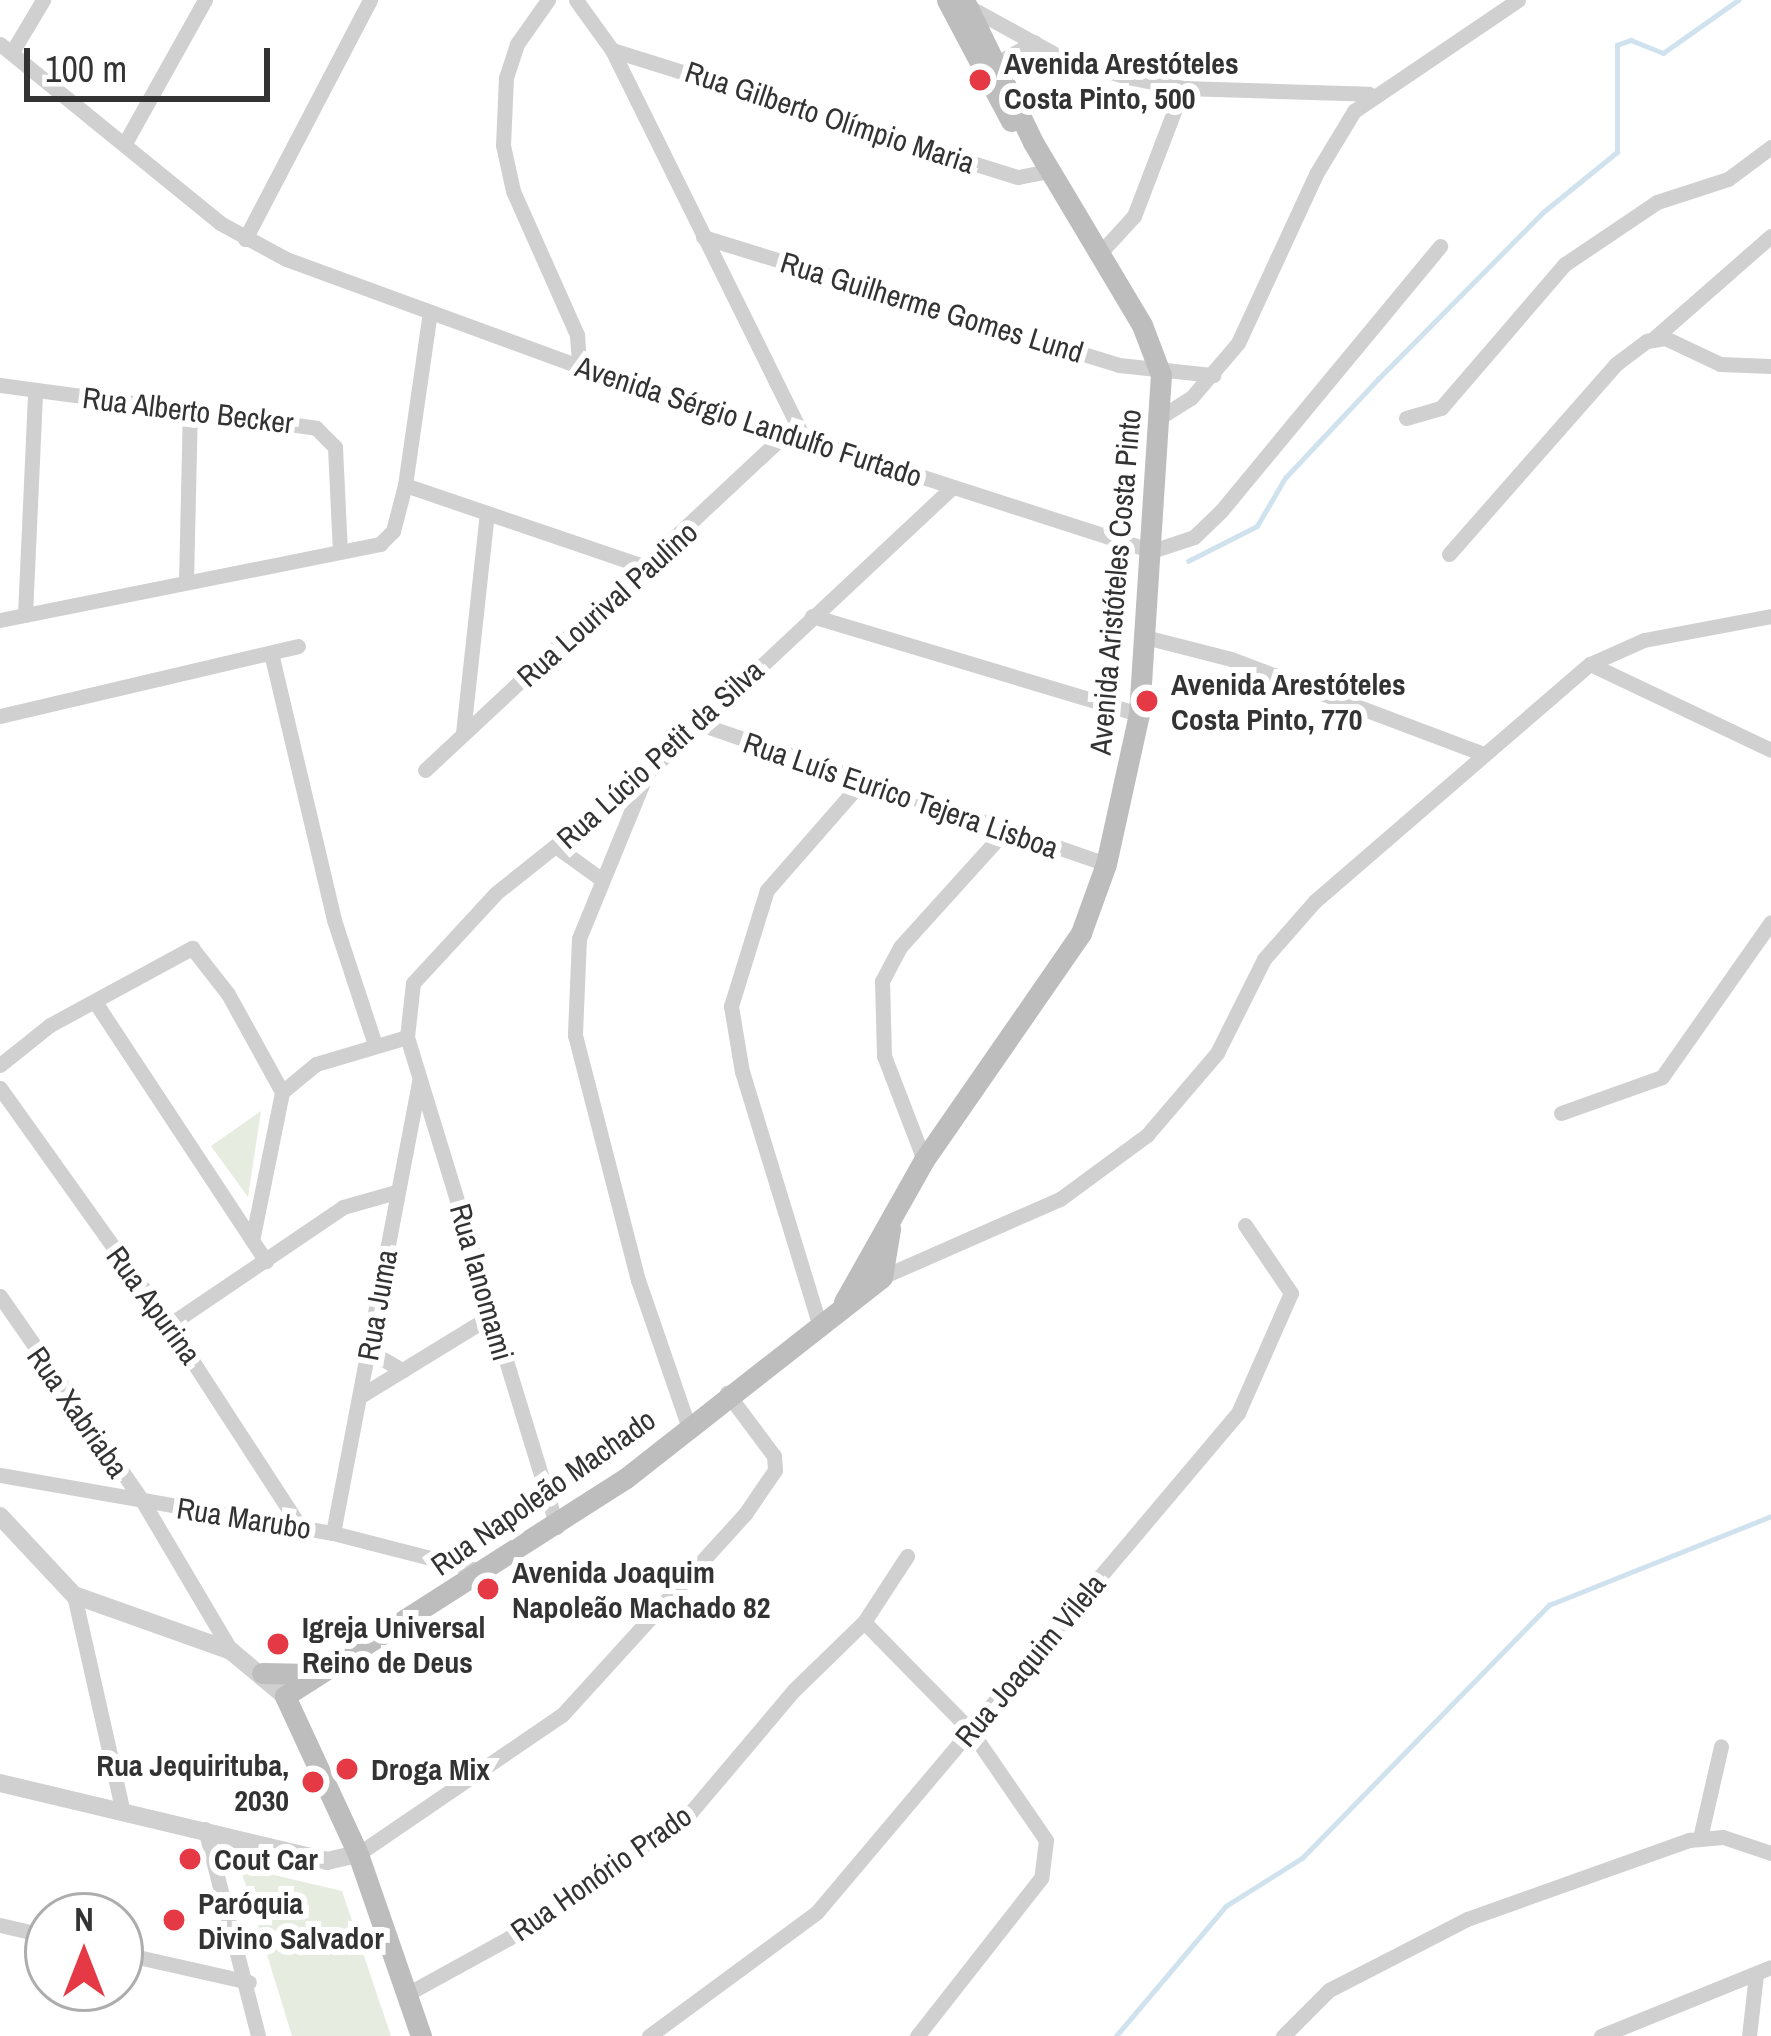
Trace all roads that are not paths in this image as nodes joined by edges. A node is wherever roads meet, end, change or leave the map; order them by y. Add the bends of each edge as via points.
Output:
1 (43, 0) edge
2 (205, 0) edge
3 (370, 0) edge
4 (548, 0) edge
5 (576, 0) edge
6 (928, 0) edge
7 (1518, 0) edge
8 (960, 6) edge
9 (1034, 42) junction
10 (6, 48) edge
11 (612, 50) junction
12 (988, 67) junction
13 (1183, 88) junction
14 (1369, 94) junction
15 (125, 143) junction
16 (1771, 147) edge
17 (1048, 171) junction
18 (1771, 236) edge
19 (703, 237) junction
20 (245, 238) junction
21 (1440, 246) dead end
22 (1100, 253) junction
23 (430, 312) junction
24 (1652, 340) junction
25 (579, 366) junction
26 (1771, 366) edge
27 (1161, 375) junction
28 (1213, 375) junction
29 (0, 386) edge
30 (35, 391) junction
31 (190, 410) junction
32 (1162, 416) junction
33 (1406, 418) dead end
34 (785, 434) junction
35 (806, 440) junction
36 (405, 485) junction
37 (951, 488) junction
38 (487, 513) junction
39 (1152, 551) junction
40 (340, 552) junction
41 (1449, 554) dead end
42 (643, 566) junction
43 (186, 582) junction
44 (25, 614) junction
45 (812, 616) junction
46 (1771, 616) edge
47 (0, 620) edge
48 (1145, 638) junction
49 (298, 646) dead end
50 (271, 652) junction
51 (1590, 664) junction
52 (1139, 714) junction
53 (0, 716) edge
54 (697, 723) junction
55 (464, 733) junction
56 (1771, 750) edge
57 (1481, 753) junction
58 (425, 770) dead end
59 (648, 772) junction
60 (860, 784) junction
61 (1004, 832) junction
62 (558, 848) junction
63 (1106, 864) junction
64 (601, 879) junction
65 (1771, 922) edge
66 (97, 1005) junction
67 (407, 1037) junction
68 (375, 1045) junction
69 (0, 1065) edge
70 (420, 1078) junction
71 (0, 1088) edge
72 (282, 1092) junction
73 (1561, 1113) dead end
74 (924, 1160) junction
75 (396, 1192) junction
76 (892, 1211) junction
77 (1246, 1225) dead end
78 (253, 1236) junction
79 (266, 1261) junction
80 (881, 1276) junction
81 (0, 1296) edge
82 (844, 1302) junction
83 (494, 1313) junction
84 (818, 1320) junction
85 (170, 1325) junction
86 (369, 1351) junction
87 (403, 1371) junction
88 (727, 1393) junction
89 (362, 1395) junction
90 (688, 1425) junction
91 (0, 1475) edge
92 (143, 1502) junction
93 (0, 1516) edge
94 (300, 1527) junction
95 (557, 1527) junction
96 (333, 1532) junction
97 (907, 1556) dead end
98 (486, 1573) junction
99 (74, 1595) junction
100 (863, 1622) junction
101 (231, 1651) junction
102 (325, 1672) junction
103 (262, 1673) junction
104 (285, 1696) junction
105 (971, 1731) junction
106 (1721, 1746) dead end
107 (0, 1783) edge
108 (123, 1812) junction
109 (205, 1829) junction
110 (1700, 1838) junction
111 (1771, 1853) edge
112 (358, 1854) junction
113 (144, 1958) edge
114 (1764, 1971) edge
115 (249, 1982) junction
116 (406, 1994) junction
117 (258, 2036) edge
118 (421, 2036) edge
119 (649, 2036) edge
120 (917, 2036) edge
121 (1283, 2036) edge
122 (1601, 2036) edge
123 (1749, 2036) edge

1 - 10 street
2 - 15 street
3 - 20 street
4 - 25 street via 517,44 506,77 502,145 513,191 577,335
5 - 11 street
6 - 8 street
7 - 14 street
8 - 9 street
8 - 12 main road, Avenida Aristóteles Costa Pinto
9 - 12 street
9 - 13 street via 1093,69
10 - 15 street, Avenida Sérgio Landulfo Furtado
11 - 17 street, Rua Gilberto Olímpio Maria via 1018,177
11 - 19 street
12 - 17 main road, Avenida Aristóteles Costa Pinto
13 - 14 street
13 - 22 street via 1134,216
14 - 28 street via 1316,173 1247,326
15 - 20 street, Avenida Sérgio Landulfo Furtado
16 - 33 street via 1728,179 1657,202 1565,264 1441,408
17 - 22 main road, Avenida Aristóteles Costa Pinto
18 - 24 street
19 - 27 street, Rua Guilherme Gomes Lund
19 - 35 street
20 - 23 street, Avenida Sérgio Landulfo Furtado
21 - 39 street via 1221,511 1194,537
22 - 27 main road, Avenida Aristóteles Costa Pinto
23 - 25 street, Avenida Sérgio Landulfo Furtado
23 - 36 street
24 - 26 street via 1665,338 1720,364
24 - 41 street via 1616,364
25 - 34 street, Avenida Sérgio Landulfo Furtado
27 - 28 street, Rua Guilherme Gomes Lund
27 - 32 main road, Avenida Aristóteles Costa Pinto
28 - 32 street
29 - 30 street, Rua Alberto Becker
30 - 31 street, Rua Alberto Becker
30 - 44 street
31 - 40 street, Rua Alberto Becker via 296,422 326,435 337,461
31 - 43 street
32 - 39 main road, Avenida Aristóteles Costa Pinto
34 - 35 street, Avenida Sérgio Landulfo Furtado
34 - 42 street, Rua Lourival Paulino
35 - 37 street, Avenida Sérgio Landulfo Furtado
36 - 38 street
36 - 40 street via 388,538
37 - 39 street, Avenida Sérgio Landulfo Furtado
37 - 45 street, Rua Lúcio Petit da Silva
38 - 42 street
38 - 55 street
39 - 48 main road, Avenida Aristóteles Costa Pinto
40 - 43 street
42 - 55 street, Rua Lourival Paulino
43 - 44 street
44 - 47 street
45 - 52 street
45 - 54 street, Rua Lúcio Petit da Silva
46 - 51 street via 1644,640
48 - 52 main road, Avenida Aristóteles Costa Pinto
48 - 57 street via 1231,659
49 - 50 street
50 - 53 street
50 - 68 street via 334,920
51 - 56 street
51 - 57 street
52 - 63 main road, Avenida Aristóteles Costa Pinto
54 - 59 street, Rua Lúcio Petit da Silva
54 - 60 street, Rua Luís Eurico Tejera Lisboa
55 - 58 street, Rua Lourival Paulino
57 - 80 street via 1346,870 1276,945 1217,1053 1134,1146 1060,1199
59 - 62 street, Rua Lúcio Petit da Silva
59 - 64 street
60 - 61 street, Rua Luís Eurico Tejera Lisboa
60 - 84 street via 766,890 731,1006 747,1091
61 - 63 street, Rua Luís Eurico Tejera Lisboa
61 - 74 street via 900,947 882,981 884,1056
62 - 64 street
62 - 67 street, Rua Lúcio Petit da Silva via 496,893 426,962 408,998
63 - 74 main road, Avenida Aristóteles Costa Pinto via 1065,963
64 - 90 street via 579,938 581,1073
65 - 73 street via 1662,1077
66 - 69 street via 50,1025
66 - 72 street via 192,948 228,994
66 - 78 street
67 - 68 street
67 - 70 street, Rua Ianomami
68 - 72 street via 316,1064
70 - 75 street, Rua Juma
70 - 83 street, Rua Ianomami
71 - 85 street, Rua Apurina
72 - 78 street
74 - 76 main road, Avenida Aristóteles Costa Pinto
75 - 79 street via 343,1207
75 - 86 street, Rua Juma
76 - 80 main road, Avenida Aristóteles Costa Pinto
76 - 82 main road, Avenida Aristóteles Costa Pinto
77 - 105 street, Rua Joaquim Vilela via 1291,1293 1254,1389
78 - 79 street
79 - 85 street
80 - 82 main road, Rua Napoleão Machado
81 - 92 street, Rua Xabriaba
82 - 84 main road, Rua Napoleão Machado
83 - 87 street
83 - 95 street, Rua Ianomami
84 - 88 main road, Rua Napoleão Machado
85 - 94 street, Rua Apurina
86 - 87 street
86 - 89 street, Rua Juma
87 - 89 street
88 - 90 main road, Rua Napoleão Machado
88 - 112 street via 760,1427 774,1456 775,1470 745,1514 562,1715
89 - 96 street, Rua Juma
90 - 95 main road, Rua Napoleão Machado
91 - 92 street, Rua Marubo
92 - 94 street, Rua Marubo
92 - 101 street, Rua Xabriaba
93 - 99 street
94 - 96 street, Rua Marubo
95 - 98 main road, Rua Napoleão Machado
96 - 98 street, Rua Marubo
97 - 100 street, Rua Honório Prado
98 - 102 main road, Rua Napoleão Machado
99 - 101 street
99 - 108 street
100 - 105 street
100 - 116 street, Rua Honório Prado via 690,1813 509,1938
101 - 103 street
102 - 103 main road
102 - 104 main road, Rua Napoleão Machado
103 - 104 street
104 - 112 main road
105 - 119 street, Rua Joaquim Vilela via 807,1922
105 - 120 street via 1042,1829 1045,1866
106 - 110 street
107 - 108 street
108 - 109 street
109 - 112 street via 327,1861
109 - 115 street
110 - 111 street
110 - 121 street via 1402,1948 1329,1990
112 - 116 main road
113 - 115 street
114 - 122 street
114 - 123 street
115 - 117 street
116 - 118 main road

